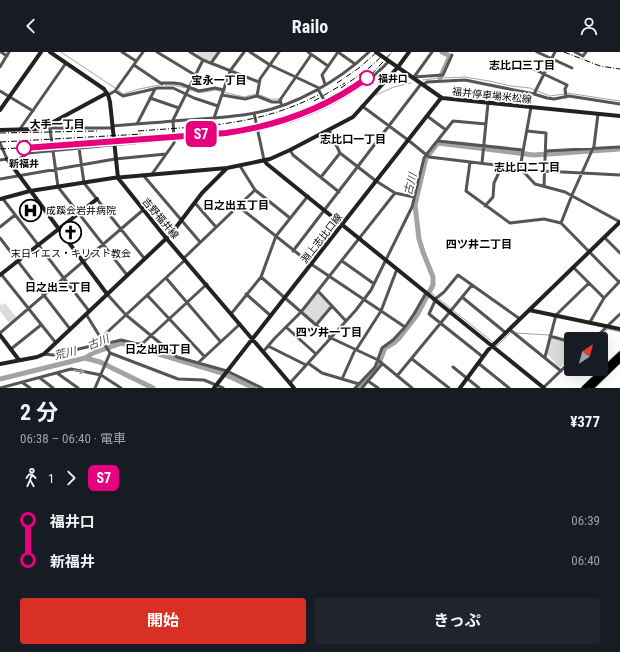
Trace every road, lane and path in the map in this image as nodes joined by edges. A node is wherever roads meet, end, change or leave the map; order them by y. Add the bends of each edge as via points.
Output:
1 (1, 52) edge
2 (9, 52) edge
3 (41, 52) edge
4 (50, 52) edge
5 (122, 52) edge
6 (143, 52) edge
7 (157, 52) edge
8 (219, 52) edge
9 (244, 52) edge
10 (250, 52) edge
11 (279, 52) edge
12 (308, 52) edge
13 (338, 52) edge
14 (369, 52) edge
15 (376, 52) edge
16 (409, 52) edge
17 (432, 52) edge
18 (537, 52) edge
19 (555, 52) edge
20 (575, 52) edge
21 (586, 52) edge
22 (193, 53) edge
23 (311, 54) junction
24 (452, 55) dead end
25 (7, 56) junction
26 (551, 59) junction
27 (203, 60) junction
28 (136, 61) junction
29 (389, 61) junction
30 (66, 63) junction
31 (211, 63) junction
32 (355, 64) junction
33 (134, 65) junction
34 (270, 65) junction
35 (328, 66) junction
36 (527, 66) dead end
37 (0, 67) edge
38 (398, 67) junction
39 (572, 68) dead end
40 (230, 71) junction
41 (544, 74) junction
42 (195, 75) junction
43 (296, 77) junction
44 (414, 78) junction
45 (442, 78) junction
46 (259, 82) junction
47 (162, 83) junction
48 (325, 84) junction
49 (422, 85) junction
50 (189, 87) junction
51 (162, 88) junction
52 (155, 89) junction
53 (318, 89) junction
54 (224, 90) junction
55 (0, 91) edge
56 (116, 91) junction
57 (108, 94) junction
58 (186, 94) junction
59 (534, 94) junction
60 (222, 95) junction
61 (10, 96) junction
62 (257, 96) junction
63 (566, 97) junction
64 (150, 98) junction
65 (440, 98) junction
66 (488, 103) junction
67 (281, 104) junction
68 (620, 104) edge
69 (327, 105) junction
70 (218, 106) junction
71 (362, 106) junction
72 (531, 107) junction
73 (179, 108) junction
74 (0, 110) edge
75 (33, 111) junction
76 (254, 113) junction
77 (598, 114) junction
78 (427, 116) junction
79 (620, 116) edge
80 (214, 118) junction
81 (173, 121) junction
82 (137, 124) junction
83 (486, 124) junction
84 (390, 126) junction
85 (48, 127) junction
86 (112, 127) junction
87 (20, 129) junction
88 (257, 129) junction
89 (0, 130) edge
90 (328, 130) junction
91 (446, 130) junction
92 (527, 131) junction
93 (174, 139) junction
94 (408, 140) junction
95 (438, 141) junction
96 (0, 143) edge
97 (114, 145) junction
98 (484, 146) junction
99 (620, 146) edge
100 (79, 148) junction
101 (593, 149) junction
102 (290, 150) junction
103 (523, 150) junction
104 (53, 151) junction
105 (546, 151) junction
106 (340, 153) junction
107 (166, 154) junction
108 (426, 155) junction
109 (7, 159) junction
110 (115, 159) junction
111 (0, 160) edge
112 (264, 160) junction
113 (470, 162) junction
114 (482, 163) junction
115 (12, 164) junction
116 (82, 164) junction
117 (240, 166) junction
118 (502, 166) junction
119 (358, 167) junction
120 (55, 168) junction
121 (228, 168) junction
122 (520, 168) junction
123 (544, 171) junction
124 (152, 174) junction
125 (582, 174) junction
126 (18, 175) junction
127 (143, 175) junction
128 (620, 175) edge
129 (117, 177) junction
130 (321, 177) junction
131 (0, 179) edge
132 (376, 181) junction
133 (84, 182) junction
134 (544, 186) junction
135 (58, 187) junction
136 (255, 190) junction
137 (30, 191) junction
138 (339, 192) junction
139 (394, 193) junction
140 (572, 195) junction
141 (308, 196) junction
142 (414, 197) junction
143 (2, 199) edge
144 (97, 199) junction
145 (195, 203) junction
146 (238, 206) junction
147 (486, 206) junction
148 (142, 210) junction
149 (324, 210) junction
150 (79, 214) junction
151 (15, 215) junction
152 (290, 218) junction
153 (181, 221) junction
154 (620, 222) edge
155 (561, 223) junction
156 (342, 224) junction
157 (0, 227) edge
158 (216, 227) junction
159 (121, 228) junction
160 (59, 230) junction
161 (276, 236) junction
162 (604, 237) junction
163 (0, 238) edge
164 (166, 238) junction
165 (359, 239) junction
166 (200, 242) junction
167 (103, 244) junction
168 (38, 245) junction
169 (293, 250) junction
170 (589, 252) junction
171 (620, 253) edge
172 (144, 258) junction
173 (184, 258) junction
174 (385, 259) junction
175 (83, 261) junction
176 (342, 261) junction
177 (18, 262) junction
178 (311, 264) junction
179 (573, 267) junction
180 (397, 269) junction
181 (1, 275) edge
182 (127, 275) junction
183 (261, 277) junction
184 (329, 277) junction
185 (64, 278) junction
186 (166, 278) junction
187 (620, 282) edge
188 (373, 283) junction
189 (589, 283) junction
190 (207, 284) junction
191 (472, 285) junction
192 (318, 291) junction
193 (426, 293) junction
194 (107, 294) junction
195 (246, 294) junction
196 (44, 295) junction
197 (147, 295) junction
198 (284, 298) junction
199 (462, 298) junction
200 (604, 298) junction
201 (364, 300) junction
202 (435, 300) junction
203 (187, 303) junction
204 (332, 306) junction
205 (28, 309) junction
206 (529, 310) junction
207 (381, 311) junction
208 (88, 312) junction
209 (301, 312) junction
210 (450, 312) junction
211 (231, 314) junction
212 (620, 314) edge
213 (126, 315) junction
214 (556, 315) junction
215 (271, 316) junction
216 (169, 319) junction
217 (520, 319) junction
218 (346, 321) junction
219 (590, 322) junction
220 (441, 323) junction
221 (240, 324) junction
222 (41, 325) junction
223 (316, 325) junction
224 (608, 326) junction
225 (286, 327) junction
226 (405, 327) junction
227 (70, 329) junction
228 (509, 329) junction
229 (620, 329) edge
230 (602, 332) edge
231 (506, 333) junction
232 (0, 334) edge
233 (151, 336) junction
234 (550, 336) junction
235 (101, 338) junction
236 (331, 338) junction
237 (252, 339) junction
238 (564, 340) edge
239 (220, 341) junction
240 (56, 343) junction
241 (105, 344) junction
242 (268, 346) junction
243 (492, 346) junction
244 (11, 349) junction
245 (356, 350) junction
246 (110, 352) junction
247 (263, 352) junction
248 (44, 354) junction
249 (316, 354) junction
250 (620, 354) edge
251 (204, 356) junction
252 (483, 357) junction
253 (544, 357) junction
254 (412, 359) junction
255 (19, 360) junction
256 (378, 360) junction
257 (620, 360) edge
258 (199, 362) junction
259 (478, 363) junction
260 (0, 364) edge
261 (307, 364) junction
262 (382, 364) junction
263 (453, 367) dead end
264 (564, 367) edge
265 (561, 370) junction
266 (58, 373) junction
267 (226, 373) junction
268 (101, 375) junction
269 (397, 376) junction
270 (40, 378) junction
271 (467, 378) junction
272 (342, 379) junction
273 (368, 381) junction
274 (23, 382) junction
275 (290, 383) junction
276 (359, 384) junction
277 (215, 387) edge
278 (0, 388) edge
279 (30, 388) edge
280 (53, 388) edge
281 (78, 388) edge
282 (95, 388) edge
283 (121, 388) edge
284 (223, 388) edge
285 (262, 388) edge
286 (294, 388) edge
287 (356, 388) edge
288 (362, 388) edge
289 (378, 388) edge
290 (412, 388) edge
291 (449, 388) edge
292 (460, 388) edge
293 (479, 388) edge
294 (509, 388) edge
295 (543, 388) edge
296 (584, 388) edge
297 (591, 388) edge

1 - 25 street
2 - 25 street
3 - 61 street
4 - 30 street
5 - 28 street
6 - 28 street
7 - 42 street
8 - 31 street
9 - 40 street
10 - 34 street
11 - 34 street
12 - 23 street
13 - 32 street
13 - 35 street
14 - 32 street
15 - 29 street, 福井停車場米松線
16 - 38 street
17 - 44 street
18 - 26 street
19 - 26 street
20 - 21 street via 583,56
22 - 27 street
23 - 35 street
23 - 43 street
24 - 45 street
25 - 37 street
26 - 39 street
26 - 41 street
27 - 31 street
27 - 42 street
28 - 33 street
29 - 38 street, 福井停車場米松線
29 - 69 street via 359,87
30 - 57 street
30 - 75 street
31 - 40 street
32 - 48 street
33 - 47 street
33 - 56 street
34 - 43 street
34 - 46 street
35 - 48 street via 322,75
36 - 41 street
38 - 44 street, 福井停車場米松線
38 - 71 street
40 - 46 street
40 - 54 street
41 - 59 street
41 - 63 street via 567,85
42 - 50 street
43 - 53 street
43 - 67 street
44 - 45 street
44 - 49 street, 福井停車場米松線
45 - 49 street
45 - 59 street
46 - 62 street
47 - 50 street
47 - 51 street
48 - 53 street
49 - 65 street, 福井停車場米松線
49 - 84 street
50 - 54 street via 199,91 215,88
50 - 58 street
51 - 52 street
51 - 58 street via 173,88
52 - 56 street via 123,96
52 - 64 street
53 - 67 street
53 - 69 street
54 - 60 street
55 - 61 street
56 - 57 street
57 - 85 street
57 - 86 street
58 - 70 street
58 - 73 street
59 - 63 street via 554,99
60 - 62 street via 245,99
60 - 70 street
61 - 74 street
61 - 75 street
62 - 67 street
63 - 68 street
64 - 73 street
64 - 82 street
65 - 66 street, 福井停車場米松線
65 - 78 street, 淵上志比口線
66 - 72 street, 福井停車場米松線
66 - 83 street
67 - 76 street
69 - 88 street via 292,121
70 - 80 street
71 - 84 street
71 - 90 street via 353,117
72 - 77 street, 福井停車場米松線
72 - 92 street
73 - 81 street
75 - 87 street
76 - 80 street
76 - 88 street
77 - 79 street, 福井停車場米松線
77 - 101 street
78 - 91 street
78 - 94 street, 淵上志比口線
80 - 81 street
81 - 82 street
81 - 93 street
82 - 86 street
83 - 91 street via 453,121
83 - 98 street
84 - 94 street
84 - 119 street
85 - 86 street
85 - 87 street
85 - 104 street
86 - 97 street
87 - 89 street
88 - 112 street
90 - 102 street
90 - 106 street
91 - 95 street
92 - 103 street
92 - 105 street via 546,133
93 - 97 street
93 - 107 street
94 - 108 street
94 - 132 street, 淵上志比口線
95 - 98 street
95 - 108 street
96 - 109 street
97 - 100 street
97 - 110 street
98 - 103 street
98 - 114 street
99 - 101 street
100 - 104 street
100 - 116 street
101 - 105 street
101 - 125 street
102 - 112 street
102 - 130 street
103 - 122 street
104 - 115 street via 28,153
104 - 120 street
105 - 123 street
106 - 119 street
106 - 130 street
107 - 110 street
107 - 124 street
108 - 113 street
108 - 142 street
109 - 111 street
109 - 115 street
110 - 116 street
110 - 129 street
112 - 117 street
112 - 141 street
113 - 114 street
113 - 147 street via 466,191
114 - 118 street
115 - 126 street
116 - 120 street
116 - 133 street
117 - 121 street
117 - 136 street
118 - 122 street
118 - 147 street via 494,183 493,196
119 - 132 street
119 - 138 street
120 - 126 street
120 - 135 street
121 - 124 street
121 - 145 street
122 - 134 street via 534,184
123 - 125 street
123 - 134 street
124 - 127 street
125 - 128 street
125 - 140 street
126 - 131 street
126 - 137 street
127 - 129 street
127 - 153 street
129 - 133 street
129 - 148 street, 吉野福井線
130 - 138 street
132 - 139 street
132 - 156 street, 淵上志比口線
133 - 135 street
133 - 144 street
134 - 140 street
135 - 137 street
135 - 150 street
136 - 146 street
136 - 152 street
137 - 143 street
137 - 160 street
138 - 149 street
139 - 142 street
139 - 165 street
140 - 154 street
140 - 155 street
141 - 149 street
141 - 152 street
142 - 174 street via 412,207
143 - 151 street
144 - 150 street
144 - 159 street
145 - 153 street
145 - 158 street
146 - 158 street
146 - 161 street
147 - 155 street via 510,223 544,219
148 - 159 street
148 - 164 street, 吉野福井線
149 - 156 street
149 - 169 street
150 - 160 street
150 - 167 street
151 - 157 street
151 - 168 street
152 - 161 street
153 - 164 street
153 - 166 street
154 - 162 street
155 - 170 street
156 - 165 street
156 - 178 street, 淵上志比口線
158 - 166 street
159 - 167 street
159 - 172 street
160 - 168 street
160 - 175 street
161 - 169 street
161 - 183 street
162 - 170 street
162 - 171 street
163 - 177 street
164 - 172 street
164 - 173 street, 吉野福井線
165 - 174 street
165 - 176 street
166 - 173 street
167 - 175 street
167 - 182 street
168 - 177 street
168 - 185 street
169 - 178 street
170 - 179 street
170 - 187 street
172 - 182 street
173 - 186 street
173 - 190 street, 吉野福井線
174 - 180 street
174 - 188 street
175 - 185 street
175 - 194 street
176 - 184 street
176 - 188 street
177 - 181 street
177 - 196 street
178 - 184 street
178 - 198 street, 淵上志比口線
179 - 189 street
179 - 206 street
180 - 193 street
180 - 207 street
181 - 205 street
182 - 194 street
183 - 195 street
183 - 198 street
184 - 192 street
184 - 201 street
185 - 196 street
185 - 208 street
186 - 197 street
186 - 203 street
187 - 200 street
188 - 201 street
189 - 200 street
189 - 214 street
190 - 203 street
190 - 211 street, 吉野福井線
191 - 199 street
191 - 202 street via 458,275
191 - 217 street
192 - 204 street
192 - 209 street
193 - 202 street
193 - 226 street
194 - 208 street
194 - 213 street
195 - 211 street
195 - 215 street
196 - 205 street
196 - 227 street
197 - 213 street
197 - 216 street
198 - 209 street
198 - 215 street, 淵上志比口線
199 - 210 street
199 - 231 street
200 - 219 street
201 - 207 street
201 - 218 street
202 - 210 street
202 - 220 street via 429,314
203 - 216 street
203 - 239 street
204 - 218 street
204 - 223 street
205 - 222 street
205 - 232 street
206 - 214 street
206 - 217 street
207 - 226 street
207 - 245 street
208 - 227 street
208 - 235 street
209 - 223 street
209 - 225 street
210 - 220 street
210 - 243 street
211 - 221 street, 吉野福井線
212 - 224 street
213 - 233 street
213 - 235 street
214 - 219 street
214 - 234 street
215 - 237 street, 淵上志比口線
216 - 233 street
216 - 251 street
217 - 228 street
218 - 236 street
219 - 224 street
220 - 252 street
220 - 254 street
221 - 237 street, 吉野福井線
221 - 239 street
222 - 240 street
222 - 244 street
223 - 236 street
224 - 229 street
224 - 230 street
225 - 242 street
225 - 249 street
226 - 256 street via 382,348
227 - 240 street
228 - 231 street
228 - 253 street
231 - 243 street
232 - 244 street
233 - 241 street via 137,346 121,340
233 - 258 street via 177,356
234 - 238 street
234 - 253 street
235 - 241 street
236 - 245 street
236 - 249 street
237 - 247 street, 吉野福井線
237 - 267 street, 淵上志比口線
239 - 251 street
240 - 248 street
241 - 246 street
241 - 248 street via 53,355
242 - 247 street
242 - 261 street
243 - 252 street
243 - 295 street
244 - 255 street
245 - 256 street
245 - 272 street
246 - 268 street
246 - 277 street via 178,379 204,380
247 - 275 street, 吉野福井線
248 - 255 street
249 - 261 street
250 - 296 highway
251 - 258 street
252 - 259 street
253 - 265 street
254 - 269 street
254 - 291 street
255 - 260 street
256 - 262 street
256 - 276 street
257 - 297 highway
258 - 267 street
259 - 271 street
259 - 294 street
261 - 272 street via 322,373
261 - 275 street
262 - 269 street
262 - 273 street
263 - 271 street
264 - 265 street
265 - 295 street
266 -> 268 street via 71,369
266 - 270 street
266 - 281 street
267 - 277 street, 淵上志比口線
267 - 285 street
268 - 282 street
268 - 283 street
269 - 290 street
270 - 274 street
270 - 280 street
271 - 292 street
271 - 293 street
272 - 276 street
273 - 288 street
273 - 289 street
274 - 278 street
274 - 279 street
275 - 286 street, 吉野福井線
276 - 287 street
277 - 284 street

